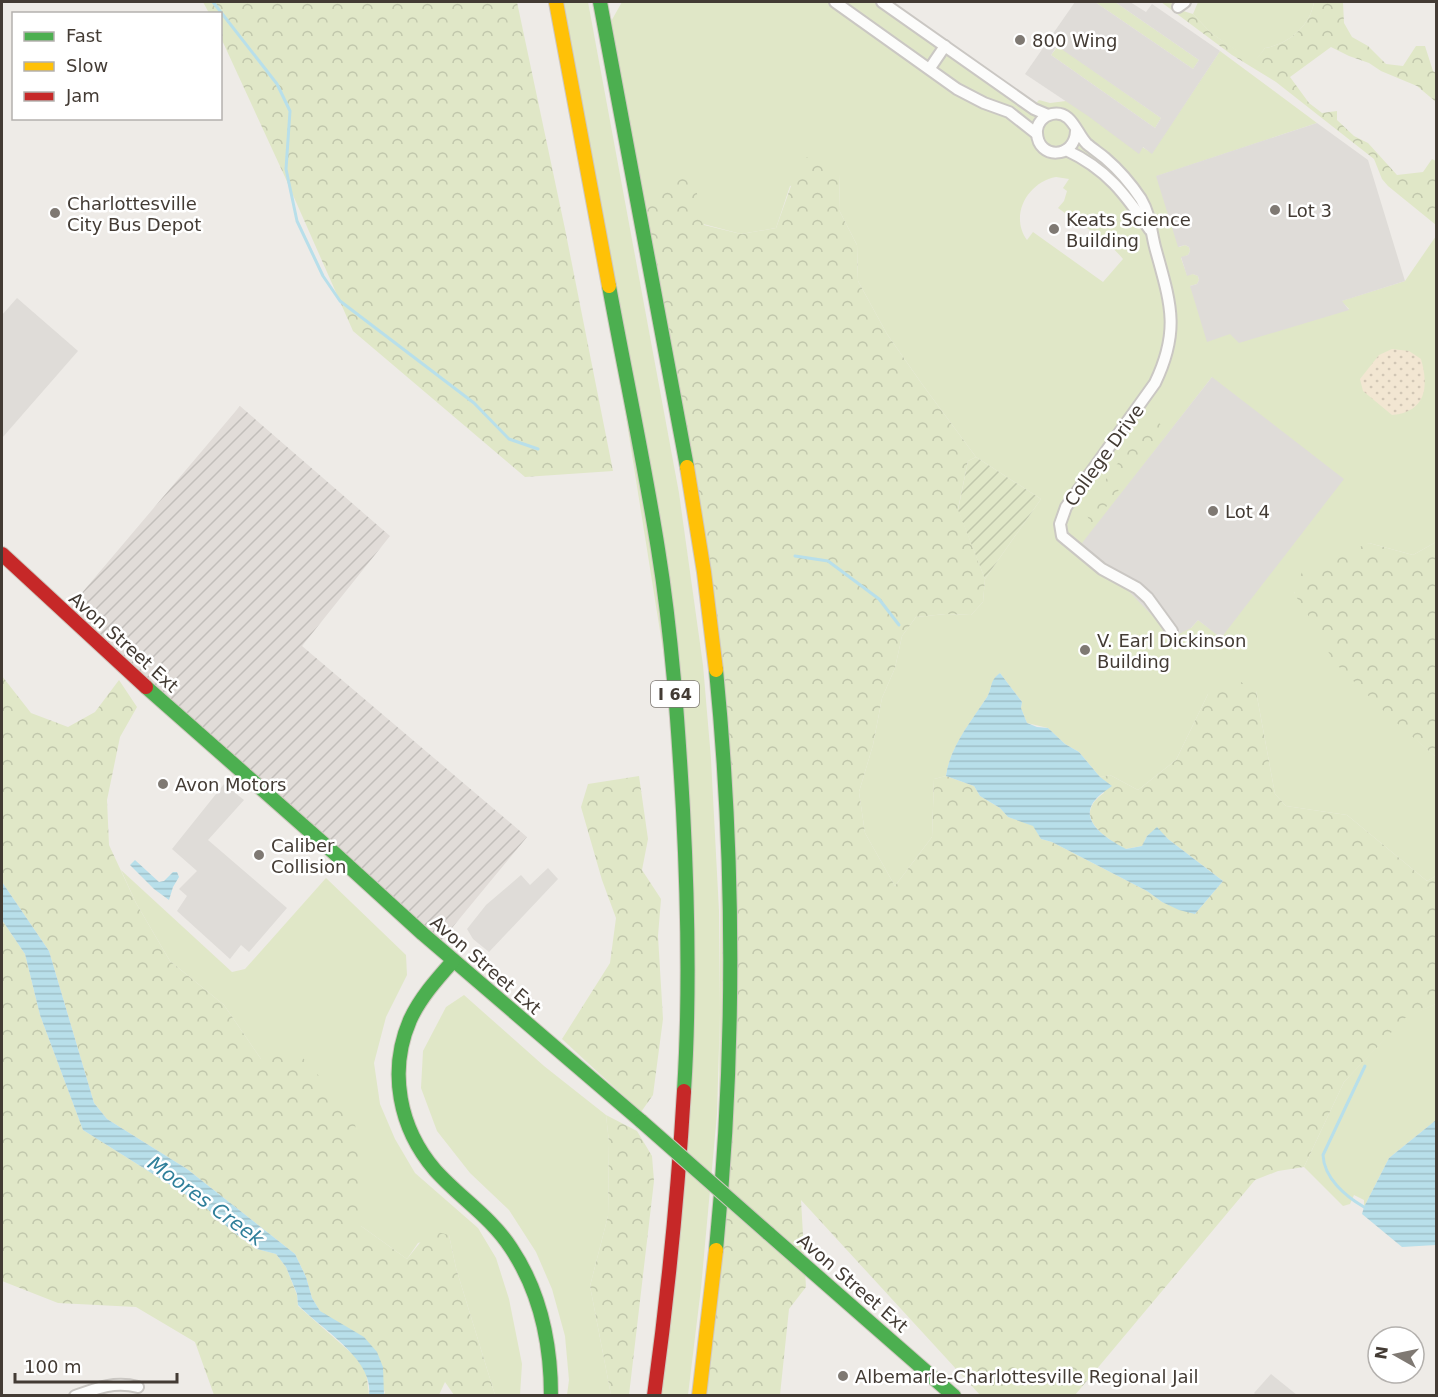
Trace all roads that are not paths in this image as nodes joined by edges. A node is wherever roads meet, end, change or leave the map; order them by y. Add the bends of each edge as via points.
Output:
1 (556, 2) edge
2 (600, 2) edge
3 (835, 2) edge
4 (882, 2) edge
5 (945, 46) junction
6 (930, 68) junction
7 (1047, 115) junction
8 (1076, 131) junction
9 (1037, 134) junction
10 (1066, 150) junction
11 (1151, 233) junction
12 (2, 554) edge
13 (1172, 631) dead end
14 (453, 960) junction
15 (138, 1387) dead end
16 (75, 1395) edge
17 (551, 1395) edge
18 (654, 1395) edge
19 (699, 1395) edge
20 (954, 1395) edge

1 - 18 main road, I 64 via 658,549 680,747 688,927 685,1099 673,1258
2 - 19 main road, I 64 via 681,427 700,542 722,723 730,875 731,1056 727,1137
3 - 6 street, College Drive
4 - 5 street, College Drive
5 - 6 street
5 - 7 street, College Drive
6 - 9 street, College Drive via 971,97 1009,112
7 - 8 street, College Drive via 1068,117
7 - 9 street via 1038,125
8 - 10 street via 1073,144
8 - 11 street, College Drive via 1129,182 1149,217
9 - 10 street, College Drive via 1040,145 1050,152
10 - 11 street, College Drive via 1087,160 1112,180
11 - 13 street, College Drive via 1171,314 1166,358 1155,383 1066,507 1060,531 1066,541 1102,569 1137,588
12 - 14 main road, Avon Street Ext via 154,695
14 - 17 main road via 411,1020 400,1052 399,1093 422,1155 487,1218 524,1268 546,1327
14 - 20 main road, Avon Street Ext, bridge
15 - 16 street via 104,1386

